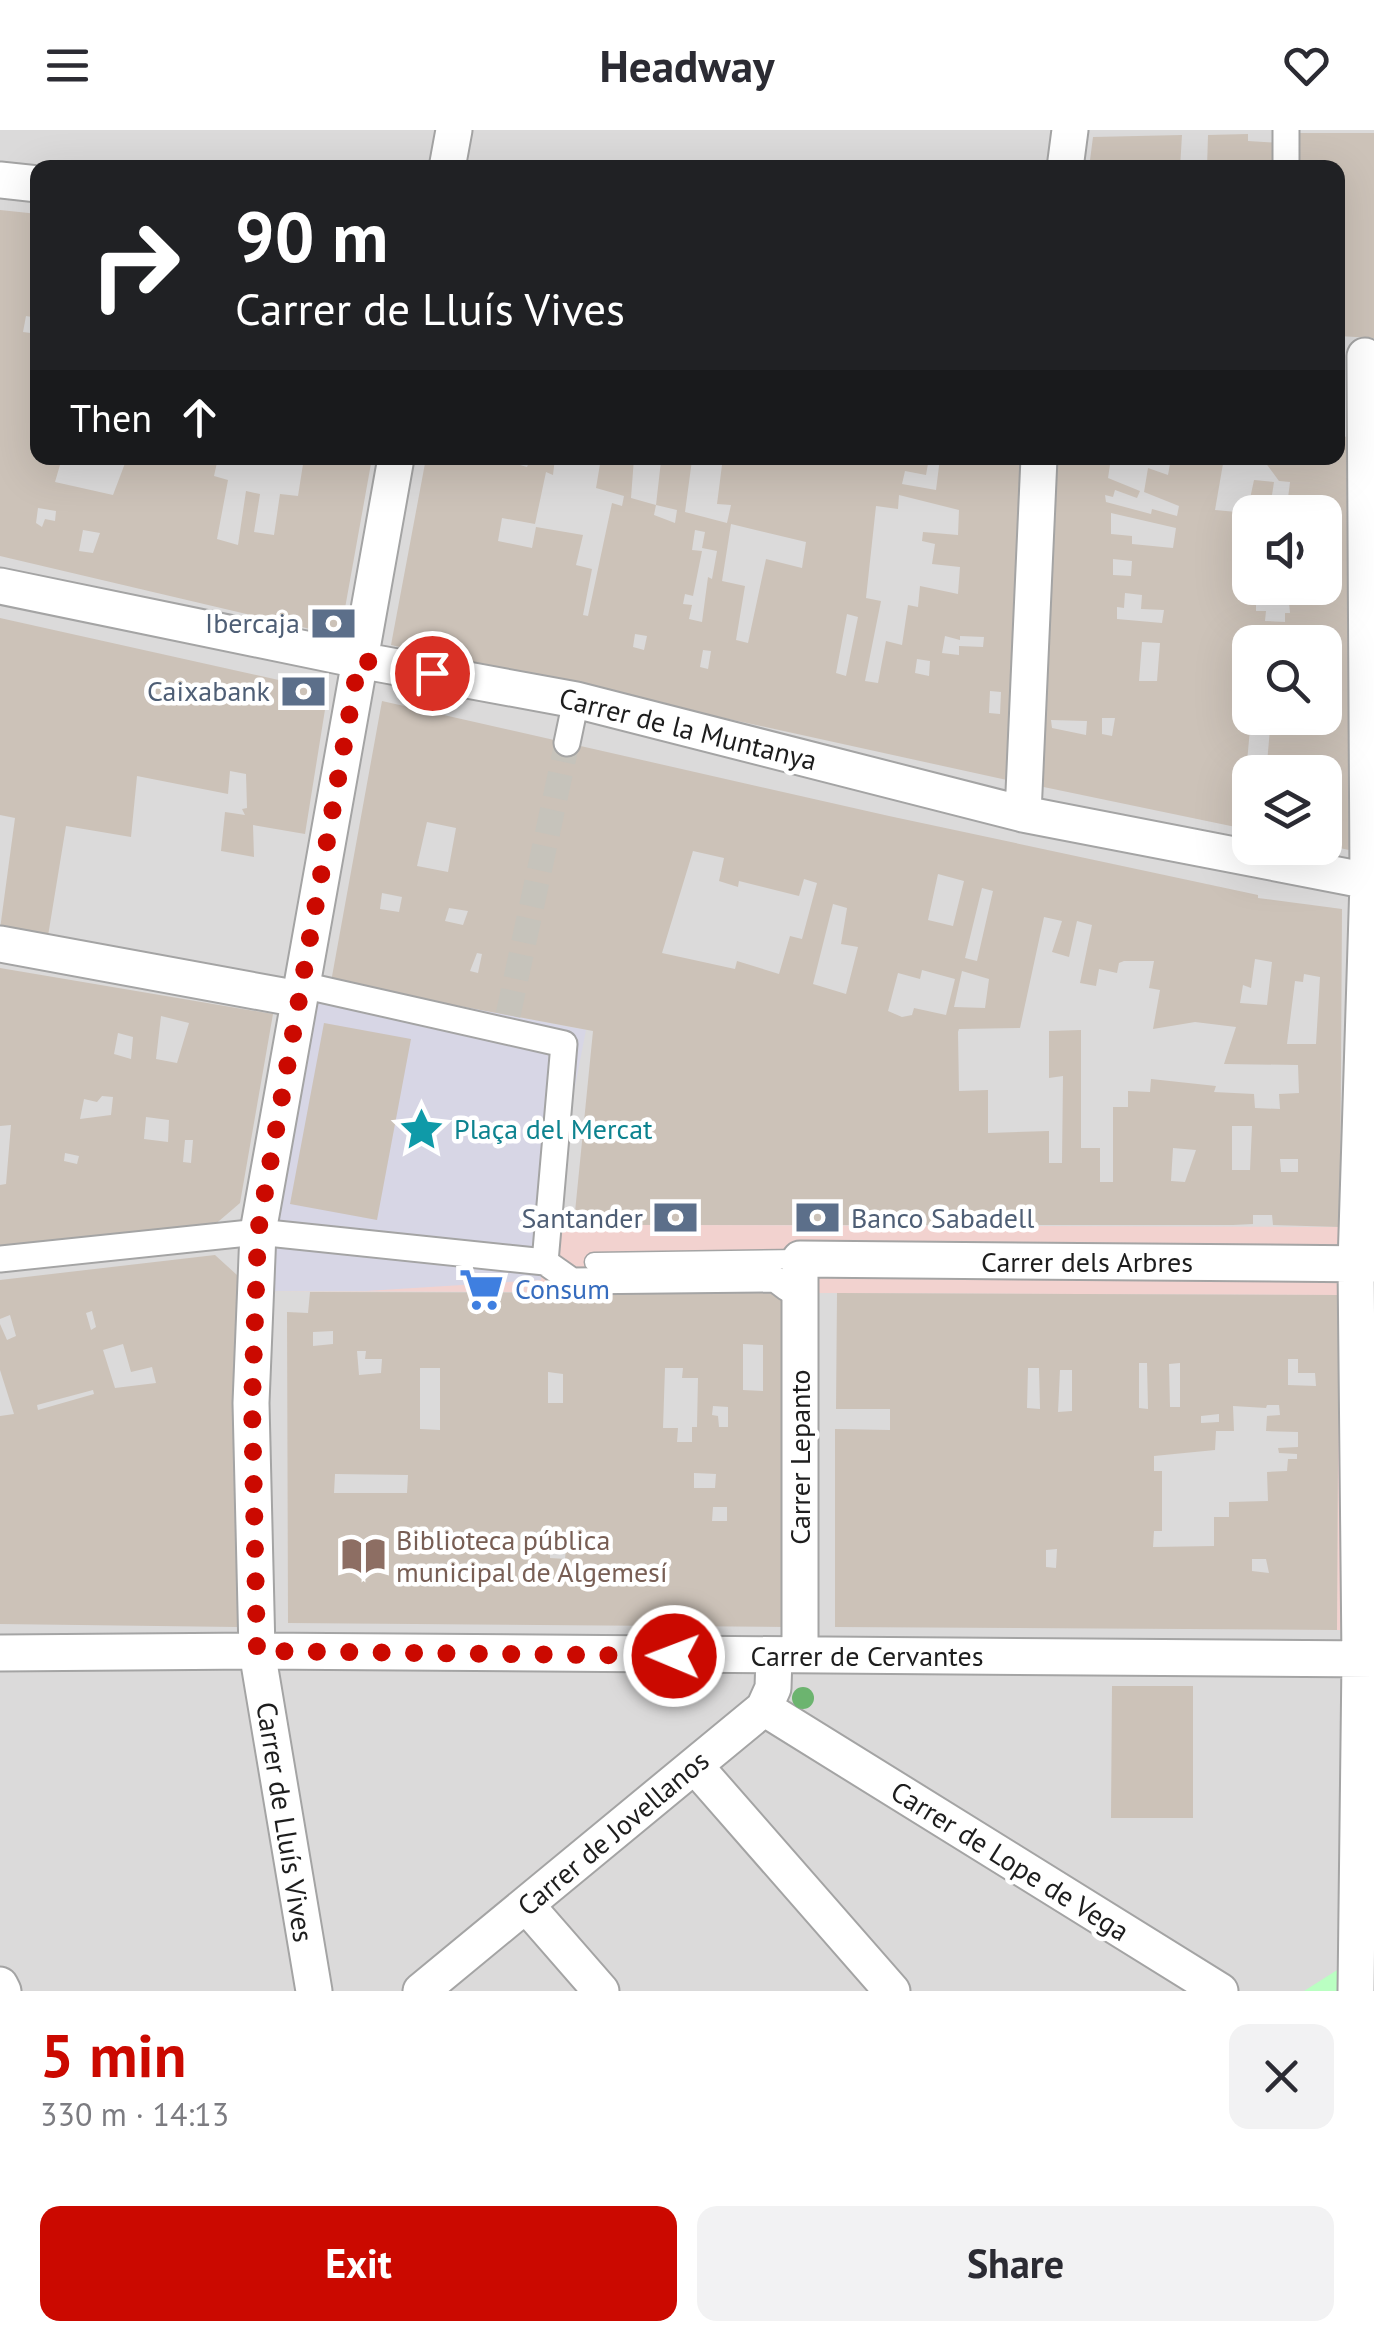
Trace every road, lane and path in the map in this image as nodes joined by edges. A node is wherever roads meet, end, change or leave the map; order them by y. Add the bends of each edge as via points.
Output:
1 (454, 130) edge
2 (1070, 130) edge
3 (1286, 130) edge
4 (448, 160) edge
5 (1066, 160) edge
6 (1286, 160) edge
7 (0, 180) edge
8 (30, 183) edge
9 (1359, 356) edge
10 (395, 465) edge
11 (1039, 465) edge
12 (0, 586) edge
13 (359, 660) junction
14 (576, 700) junction
15 (566, 743) tunnel mouth
16 (1023, 814) junction
17 (1371, 882) edge
18 (0, 944) edge
19 (301, 987) junction
20 (258, 1232) junction
21 (0, 1260) edge
22 (544, 1262) junction
23 (594, 1262) dead end
24 (1365, 1264) edge
25 (794, 1274) junction
26 (270, 1304) dead end
27 (252, 1403) junction
28 (257, 1651) junction
29 (0, 1653) edge
30 (795, 1655) junction
31 (1367, 1659) edge
32 (764, 1708) junction
33 (801, 1730) junction
34 (696, 1766) junction
35 (526, 1906) junction
36 (1362, 1969) edge
37 (314, 1991) edge
38 (420, 1991) edge
39 (601, 1991) edge
40 (892, 1991) edge
41 (1220, 1991) edge

1 - 4 street
2 - 5 street
3 - 6 street
7 - 8 street
9 - 17 street
10 - 13 street
11 - 16 street
12 - 13 street, Carrer de la Muntanya
13 - 14 street, Carrer de la Muntanya
13 - 19 street
14 - 15 street
14 - 16 street, Carrer de la Muntanya
16 - 17 street, Carrer de la Muntanya
17 - 24 street
18 - 19 street
19 - 20 street
19 - 22 street via 506,1023 564,1044
20 - 21 street
20 - 22 street
20 - 27 street, Carrer de Lluís Vives
22 - 25 street, Carrer dels Arbres via 572,1281
23 - 25 lane
24 - 25 street, Carrer dels Arbres
24 - 31 street
25 - 30 street, Carrer Lepanto
26 - 27 lane via 269,1373
27 - 28 street, Carrer de Lluís Vives
28 - 29 street, Carrer de Cervantes
28 - 30 street, Carrer de Cervantes
28 - 37 street, Carrer de Lluís Vives
30 - 31 street, Carrer de Cervantes
30 - 32 street
30 - 33 street
31 - 36 street
32 - 33 street, Carrer de Lope de Vega
32 - 34 street, Carrer de Jovellanos
33 - 41 street, Carrer de Lope de Vega
34 - 35 street, Carrer de Jovellanos
34 - 40 street
35 - 38 street, Carrer de Jovellanos
35 - 39 street

